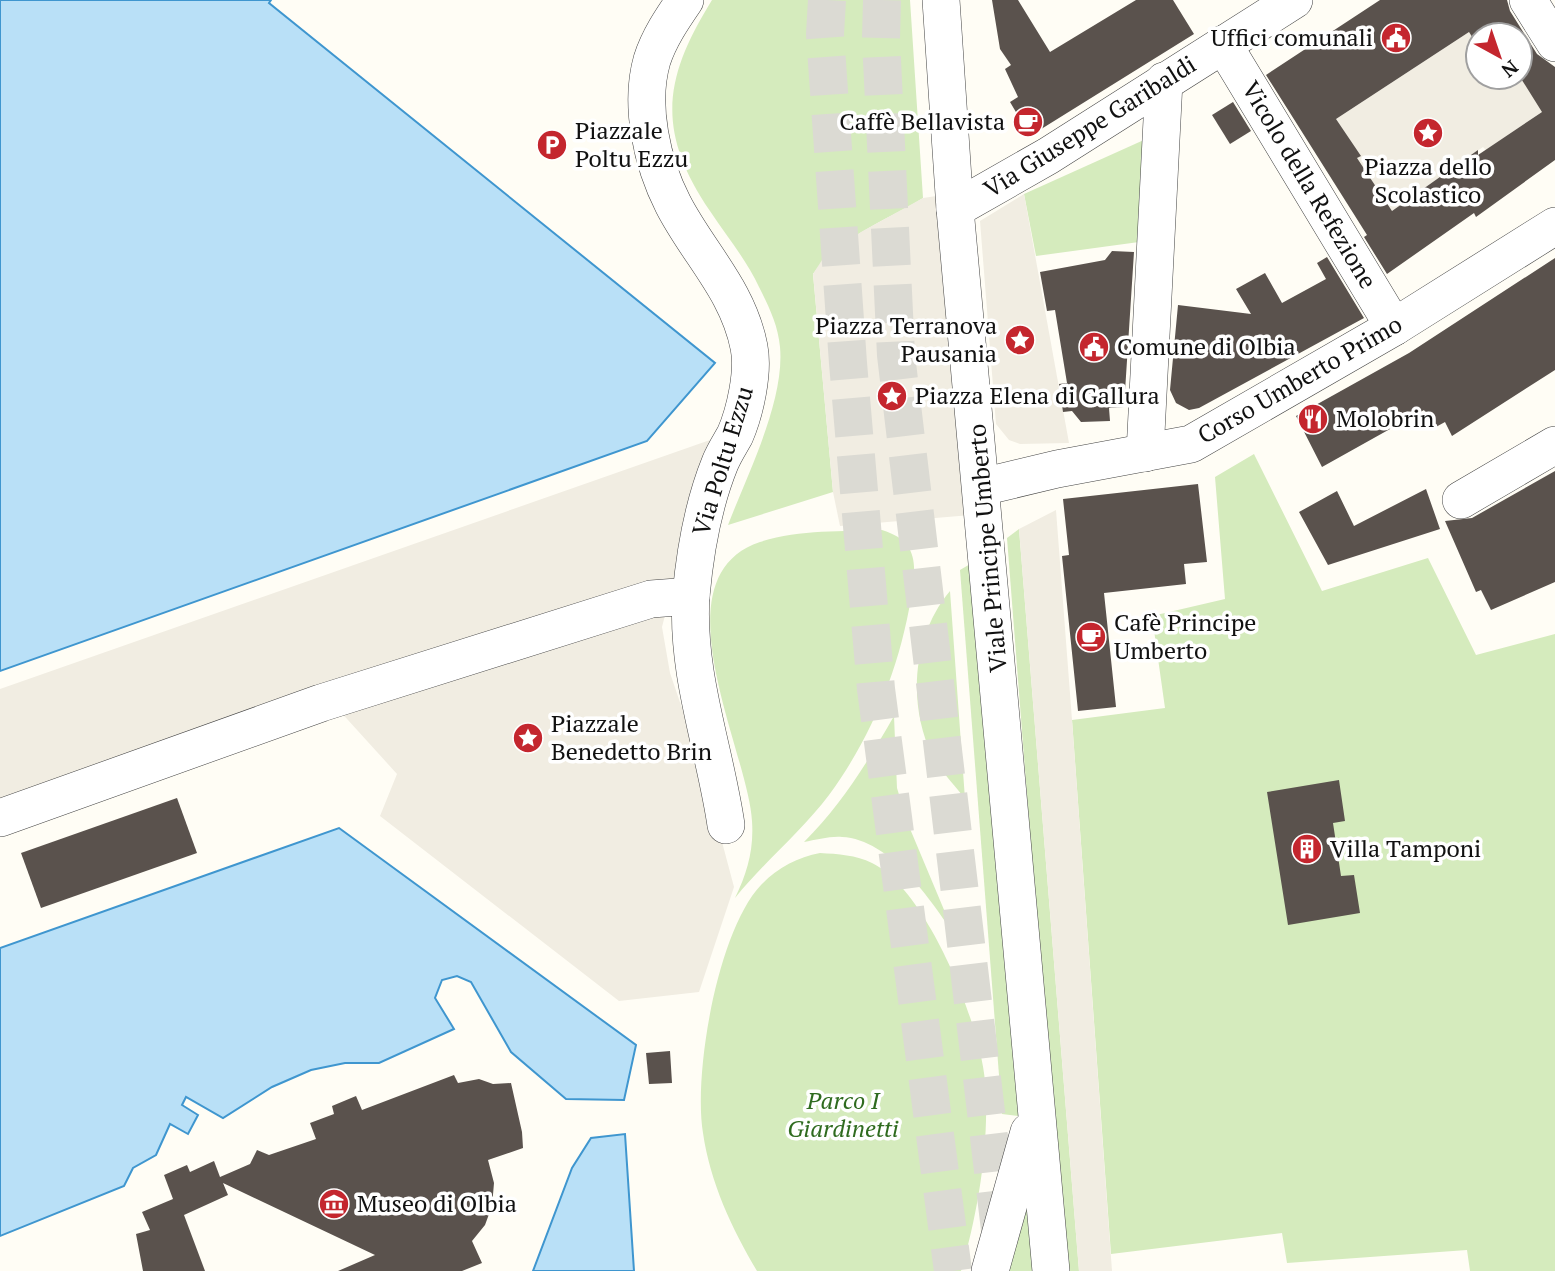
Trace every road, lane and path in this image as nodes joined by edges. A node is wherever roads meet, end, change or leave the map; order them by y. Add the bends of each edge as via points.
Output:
1 (685, 0) edge
2 (941, 0) edge
3 (1294, 0) edge
4 (1528, 0) edge
5 (1555, 43) edge
6 (1223, 44) junction
7 (1164, 81) junction
8 (956, 209) junction
9 (1554, 230) edge
10 (1394, 327) junction
11 (1555, 445) edge
12 (1145, 453) junction
13 (982, 487) junction
14 (1461, 500) dead end
15 (691, 596) junction
16 (0, 818) edge
17 (726, 825) dead end
18 (1037, 1097) junction
19 (990, 1271) edge
20 (1051, 1271) edge

1 - 15 street, Via Poltu Ezzu via 651,62 649,125 673,203 734,300 750,351 736,433 720,462 699,529
2 - 8 street, Viale Principe Umberto
3 - 6 street, Via Giuseppe Garibaldi
4 - 5 street
6 - 7 street, Via Giuseppe Garibaldi
6 - 10 street, Vicolo della Refezione
7 - 8 street, Via Giuseppe Garibaldi
7 - 12 street
8 - 13 street, Viale Principe Umberto
9 - 10 street, Corso Umberto Primo
10 - 12 street, Corso Umberto Primo via 1191,444
11 - 14 street
12 - 13 street, Corso Umberto Primo
13 - 18 street, Viale Principe Umberto
15 - 16 street via 651,599 321,703
15 - 17 street, Via Poltu Ezzu via 691,650
18 - 19 street, Viale Principe Umberto
18 - 20 street, Viale Principe Umberto

